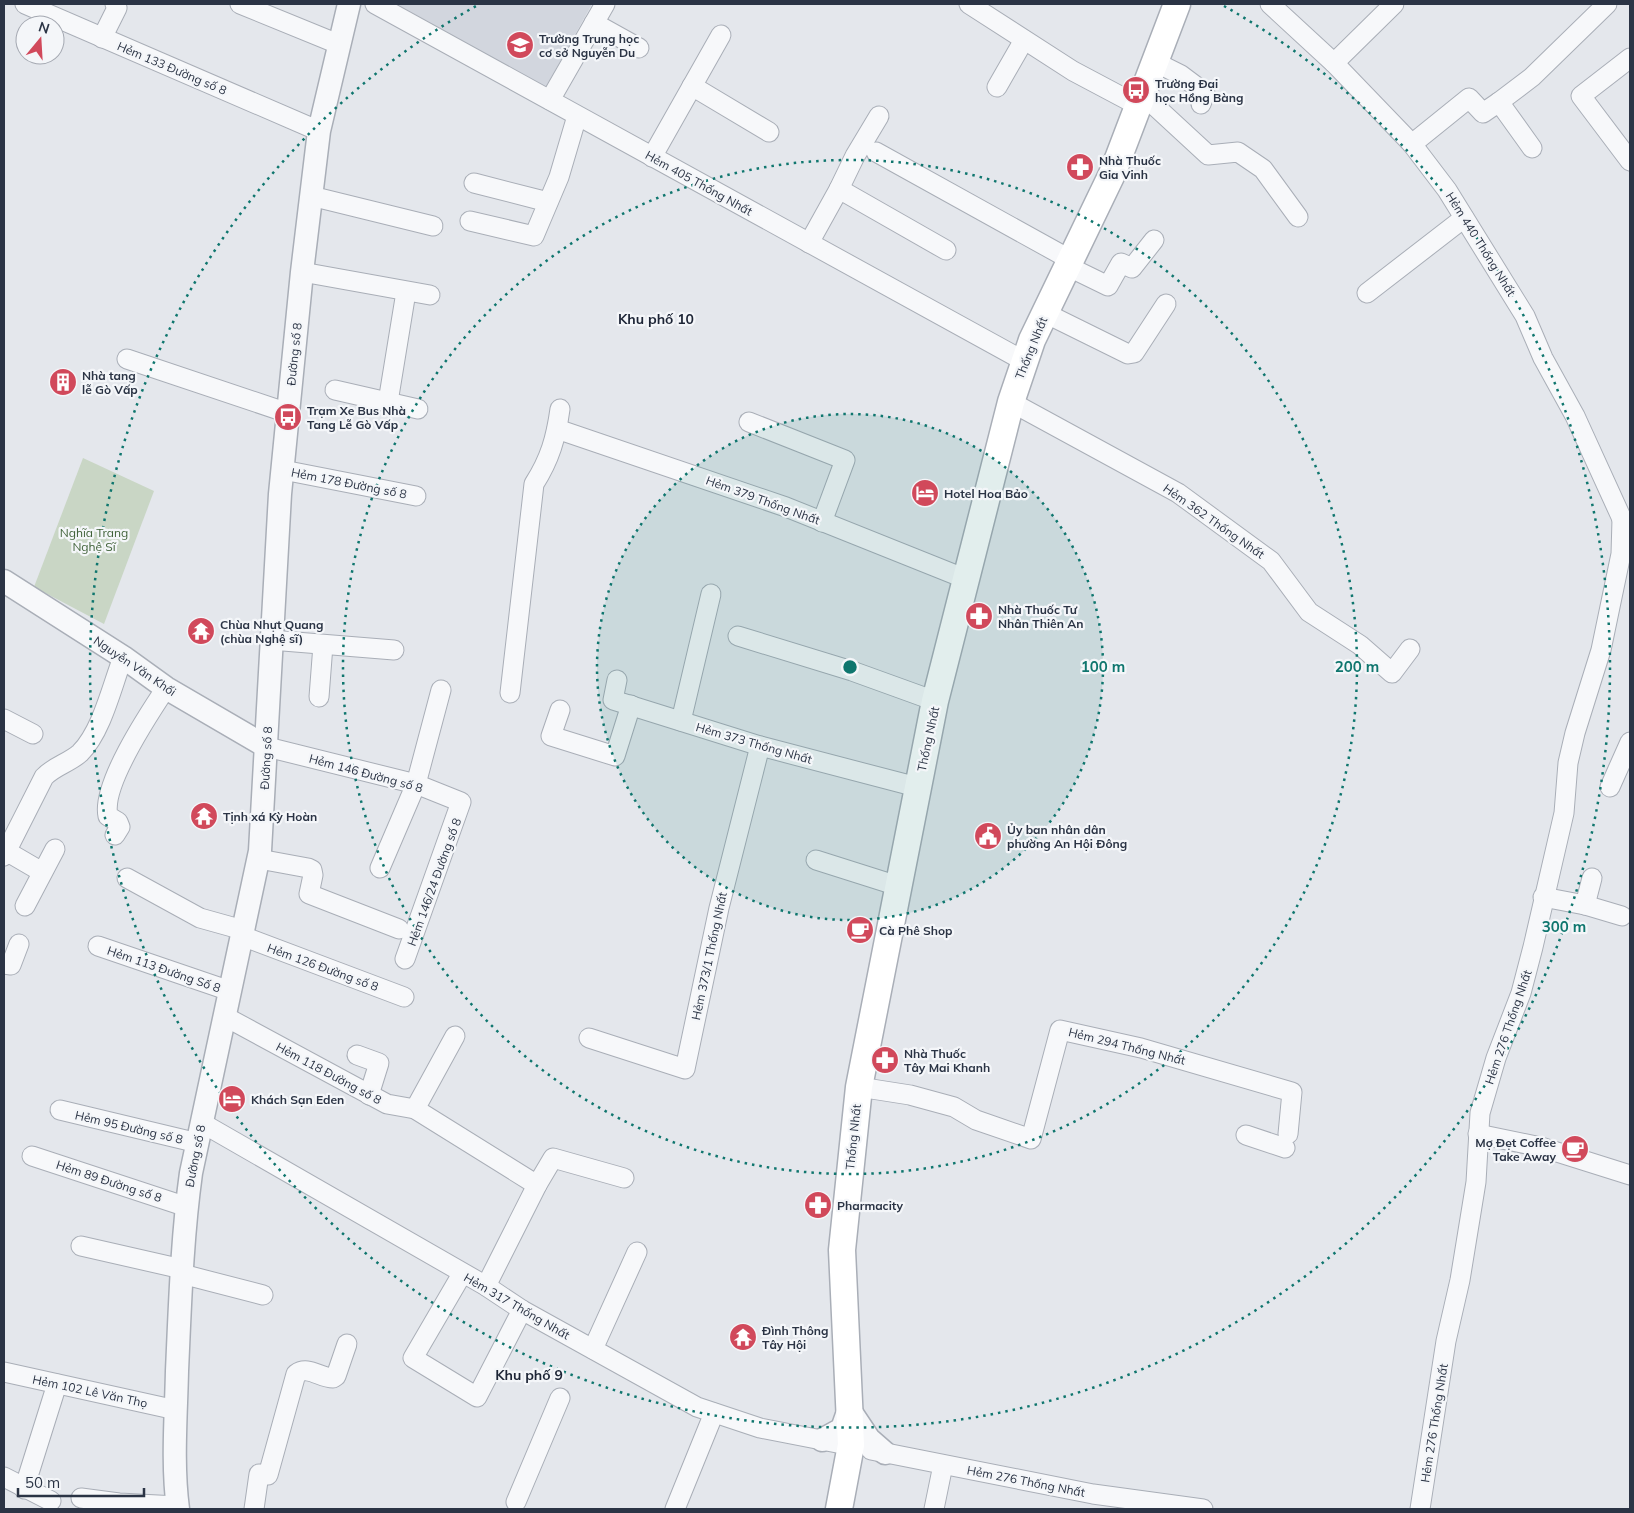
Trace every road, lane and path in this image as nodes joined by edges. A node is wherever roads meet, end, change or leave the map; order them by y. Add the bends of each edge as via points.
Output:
1 (25, 4) edge
2 (115, 4) edge
3 (240, 4) edge
4 (349, 4) edge
5 (375, 4) edge
6 (605, 4) edge
7 (969, 4) edge
8 (1177, 4) edge
9 (1270, 4) edge
10 (1394, 4) edge
11 (1606, 4) edge
12 (62, 11) edge
13 (594, 23) junction
14 (721, 34) dead end
15 (102, 38) junction
16 (1024, 40) junction
17 (338, 44) junction
18 (639, 48) dead end
19 (1630, 58) edge
20 (1155, 62) junction
21 (1334, 63) junction
22 (692, 86) junction
23 (997, 87) dead end
24 (550, 100) junction
25 (1141, 100) junction
26 (1499, 102) junction
27 (1201, 104) dead end
28 (578, 116) junction
29 (879, 116) dead end
30 (319, 131) junction
31 (769, 132) dead end
32 (1412, 144) junction
33 (1532, 148) dead end
34 (876, 152) dead end
35 (652, 157) junction
36 (1630, 161) edge
37 (474, 184) dead end
38 (839, 189) junction
39 (311, 196) junction
40 (548, 202) junction
41 (1298, 217) dead end
42 (1464, 218) junction
43 (470, 221) dead end
44 (433, 226) dead end
45 (1154, 240) dead end
46 (809, 244) junction
47 (946, 250) dead end
48 (1069, 263) junction
49 (302, 272) junction
50 (406, 292) junction
51 (1366, 293) dead end
52 (430, 295) dead end
53 (1166, 304) dead end
54 (1045, 313) junction
55 (127, 359) dead end
56 (1024, 361) junction
57 (335, 390) dead end
58 (388, 402) junction
59 (1011, 402) junction
60 (418, 409) dead end
61 (560, 409) dead end
62 (288, 413) junction
63 (749, 422) dead end
64 (557, 429) junction
65 (283, 470) junction
66 (416, 496) dead end
67 (822, 522) junction
68 (1626, 523) edge
69 (966, 579) junction
70 (4, 581) edge
71 (711, 594) dead end
72 (738, 636) dead end
73 (271, 640) junction
74 (323, 645) junction
75 (1410, 649) dead end
76 (394, 650) dead end
77 (123, 656) junction
78 (617, 680) dead end
79 (166, 688) junction
80 (441, 690) dead end
81 (510, 693) dead end
82 (318, 696) dead end
83 (936, 701) junction
84 (630, 705) junction
85 (560, 710) dead end
86 (4, 719) edge
87 (681, 721) junction
88 (33, 734) dead end
89 (1630, 744) edge
90 (760, 746) junction
91 (267, 747) junction
92 (416, 784) junction
93 (917, 787) junction
94 (1610, 787) dead end
95 (462, 804) joint
96 (115, 835) dead end
97 (55, 849) dead end
98 (5, 853) edge
99 (259, 859) junction
100 (816, 860) dead end
101 (380, 868) dead end
102 (42, 872) junction
103 (126, 878) dead end
104 (1592, 878) dead end
105 (898, 886) junction
106 (1543, 897) junction
107 (1585, 905) junction
108 (25, 906) dead end
109 (1622, 916) dead end
110 (399, 929) dead end
111 (242, 933) junction
112 (20, 944) dead end
113 (98, 946) dead end
114 (405, 959) dead end
115 (4, 964) edge
116 (230, 992) junction
117 (404, 997) dead end
118 (224, 1016) junction
119 (455, 1036) dead end
120 (589, 1038) dead end
121 (357, 1055) dead end
122 (859, 1087) junction
123 (369, 1095) junction
124 (416, 1109) junction
125 (60, 1110) dead end
126 (200, 1133) junction
127 (1478, 1134) junction
128 (1246, 1135) dead end
129 (32, 1156) dead end
130 (1630, 1175) edge
131 (624, 1178) dead end
132 (537, 1185) junction
133 (187, 1206) junction
134 (81, 1246) dead end
135 (637, 1252) dead end
136 (182, 1271) junction
137 (462, 1274) junction
138 (486, 1286) junction
139 (263, 1295) dead end
140 (522, 1310) junction
141 (347, 1344) dead end
142 (593, 1349) junction
143 (4, 1372) edge
144 (57, 1384) junction
145 (560, 1398) dead end
146 (849, 1409) junction
147 (176, 1410) junction
148 (714, 1413) junction
149 (822, 1440) junction
150 (851, 1445) junction
151 (885, 1453) junction
152 (943, 1466) junction
153 (4, 1477) edge
154 (24, 1489) junction
155 (81, 1498) dead end
156 (51, 1501) dead end
157 (516, 1502) dead end
158 (177, 1507) edge
159 (254, 1509) edge
160 (675, 1509) edge
161 (839, 1509) edge
162 (934, 1509) edge
163 (1203, 1509) edge
164 (1420, 1509) edge

1 - 12 street, Hẻm 133 Đường số 8
2 - 15 street via 118,8
3 - 17 street
4 - 17 street, Đường số 8
5 - 24 street, Hẻm 405 Thống Nhất
6 - 13 street
7 - 16 street
8 - 20 main road, Thống Nhất
9 - 21 street, Hẻm 440 Thống Nhất
10 - 21 street
11 - 26 street via 1532,78
12 - 15 street, Hẻm 133 Đường số 8
13 - 18 street
13 - 24 street
14 - 22 street
15 - 30 street, Hẻm 133 Đường số 8
16 - 23 street
16 - 25 street via 1073,71
17 - 30 street, Đường số 8
19 - 36 street via 1580,96
20 - 25 main road, Thống Nhất
20 - 27 street via 1181,75 1205,93
21 - 32 street, Hẻm 440 Thống Nhất
22 - 31 street
22 - 35 street
24 - 28 street, Hẻm 405 Thống Nhất
25 - 41 street via 1208,155 1238,152 1263,169
25 - 48 main road, Thống Nhất via 1113,172
26 - 32 street via 1483,113 1469,98
26 - 33 street
28 - 35 street, Hẻm 405 Thống Nhất
28 - 40 street
29 - 38 street
30 - 39 street, Đường số 8
32 - 42 street, Hẻm 440 Thống Nhất
34 - 48 street
35 - 46 street, Hẻm 405 Thống Nhất
37 - 40 street
38 - 46 street
38 - 47 street
39 - 44 street
39 - 49 street, Đường số 8
40 - 43 street via 534,236
42 - 51 street
42 - 68 street, Hẻm 440 Thống Nhất via 1525,316
45 - 48 street via 1132,268 1120,263 1108,286
46 - 56 street, Hẻm 405 Thống Nhất
48 - 54 main road, Thống Nhất
49 - 50 street
49 - 62 street, Đường số 8
50 - 52 street
50 - 58 street
53 - 54 street via 1134,353 1128,354
54 - 56 main road, Thống Nhất
55 - 62 street
56 - 59 main road, Thống Nhất
57 - 58 street
58 - 60 street
59 - 69 main road, Thống Nhất
59 - 75 street, Hẻm 362 Thống Nhất via 1178,493 1271,561 1309,612 1360,645 1392,673
61 - 64 street
62 - 65 street, Đường số 8
63 - 67 street via 845,460
64 - 67 street, Hẻm 379 Thống Nhất
64 - 81 street via 547,464 534,484
65 - 66 street, Hẻm 178 Đường số 8
65 - 73 street, Đường số 8
67 - 69 street, Hẻm 379 Thống Nhất
68 - 106 street, Hẻm 276 Thống Nhất via 1601,650 1568,763 1564,813
69 - 83 main road, Thống Nhất
70 - 77 street, Nguyễn Văn Khối
71 - 87 street
72 - 83 street
73 - 74 street
73 - 91 street, Đường số 8
74 - 76 street
74 - 82 street
77 - 79 street, Nguyễn Văn Khối
77 - 98 street via 90,742 78,755 50,770 44,777
78 - 84 street, Hẻm 373 Thống Nhất via 612,700
79 - 91 street, Nguyễn Văn Khối
79 - 96 street via 135,735 107,796 108,816 120,827
80 - 92 street
83 - 93 main road, Thống Nhất
84 - 85 street via 614,756 551,736
84 - 87 street, Hẻm 373 Thống Nhất
86 - 88 street
87 - 90 street, Hẻm 373 Thống Nhất
89 - 94 street
90 - 93 street, Hẻm 373 Thống Nhất
90 - 120 street, Hẻm 373/1 Thống Nhất via 719,908 685,1069
91 - 92 street, Hẻm 146 Đường số 8
91 - 99 street, Đường số 8
92 - 95 street, Hẻm 146 Đường số 8
92 - 101 street
93 - 105 main road, Thống Nhất
95 - 114 street, Hẻm 146/24 Đường số 8
97 - 102 street
98 - 102 street
99 - 110 street via 308,868 313,876 309,894
99 - 111 street, Đường số 8
100 - 105 street
102 - 108 street
103 - 111 street, Hẻm 126 Đường số 8 via 200,918
104 - 107 street
105 - 122 main road, Thống Nhất
106 - 107 street
106 - 127 street, Hẻm 276 Thống Nhất via 1523,985 1496,1058 1480,1113
107 - 109 street
111 - 116 street, Đường số 8
111 - 117 street, Hẻm 126 Đường số 8
112 - 115 street via 11,965
113 - 116 street, Hẻm 113 Đường Số 8
116 - 118 street, Đường số 8
118 - 123 street, Hẻm 118 Đường số 8
118 - 126 street, Đường số 8
119 - 124 street
121 - 123 street via 379,1063
122 - 128 street, Hẻm 294 Thống Nhất via 910,1095 954,1107 976,1120 1030,1140 1060,1030 1141,1048 1292,1092 1286,1141
122 - 146 main road, Thống Nhất via 842,1250
123 - 124 street, Hẻm 118 Đường số 8 via 386,1104
124 - 132 street, Hẻm 118 Đường số 8
125 - 126 street, Hẻm 95 Đường số 8
126 - 133 street, Đường số 8
126 - 137 street, Hẻm 317 Thống Nhất
127 - 130 street via 1541,1147
127 - 164 street, Hẻm 276 Thống Nhất via 1476,1182 1446,1341
129 - 133 street, Hẻm 89 Đường số 8
131 - 132 street via 553,1158
132 - 138 street
133 - 136 street, Đường số 8
134 - 136 street
135 - 142 street
136 - 139 street
136 - 147 street, Đường số 8
137 - 138 street, Hẻm 317 Thống Nhất
137 - 140 street via 414,1358 477,1397
138 - 140 street, Hẻm 317 Thống Nhất
140 - 142 street, Hẻm 317 Thống Nhất
141 - 159 street via 333,1378 307,1370 296,1374
142 - 148 street, Hẻm 317 Thống Nhất via 697,1407
143 - 144 street, Hẻm 102 Lê Văn Thọ
144 - 147 street, Hẻm 102 Lê Văn Thọ
144 - 154 street
145 - 157 street
146 - 149 street via 842,1429
146 - 150 main road, Thống Nhất
146 - 151 street via 869,1439
147 - 158 street, Đường số 8
148 - 149 street, Hẻm 317 Thống Nhất via 760,1428
148 - 160 street
149 - 150 street, Hẻm 317 Thống Nhất
150 - 151 street, Hẻm 276 Thống Nhất
150 - 161 main road, Thống Nhất
151 - 152 street, Hẻm 276 Thống Nhất
152 - 162 street
152 - 163 street, Hẻm 276 Thống Nhất via 1093,1494
153 - 154 street
154 - 156 street
155 - 158 street

